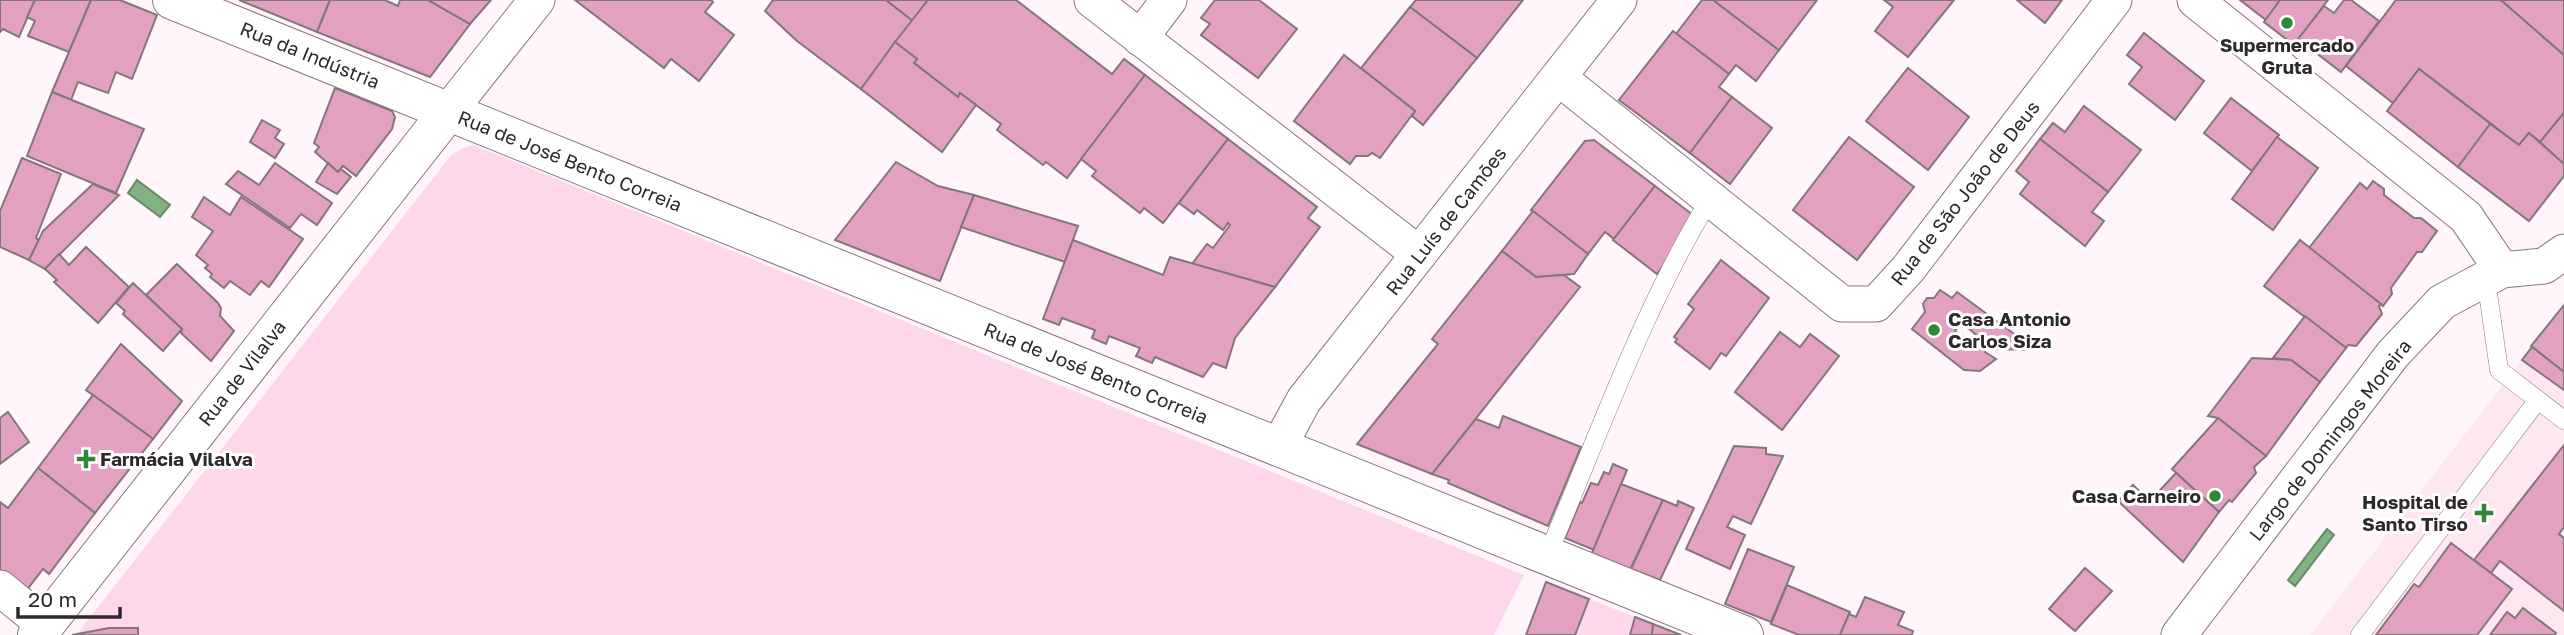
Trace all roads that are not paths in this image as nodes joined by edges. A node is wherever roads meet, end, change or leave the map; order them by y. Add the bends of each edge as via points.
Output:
1 (172, 0) edge
2 (537, 0) edge
3 (1092, 0) edge
4 (1169, 0) edge
5 (1619, 0) edge
6 (2114, 0) edge
7 (2195, 0) edge
8 (1140, 38) junction
9 (1559, 78) junction
10 (448, 111) junction
11 (1710, 199) junction
12 (2564, 252) edge
13 (1419, 254) junction
14 (2494, 274) junction
15 (2538, 400) junction
16 (2564, 420) edge
17 (1279, 446) junction
18 (1548, 555) junction
19 (0, 588) edge
20 (41, 630) edge
21 (1744, 635) edge
22 (2179, 635) edge
23 (2360, 635) edge

1 - 10 street, Rua da Indústria
2 - 10 street
3 - 8 street
4 - 8 street
5 - 9 street, Rua Luís de Camões
6 - 11 street, Rua de São João de Deus via 1908,269 1876,304 1842,303
7 - 14 street via 2466,217
8 - 13 street
9 - 11 street, Rua de São João de Deus
9 - 13 street, Rua Luís de Camões
10 - 17 street, Rua de José Bento Correia
10 - 20 street, Rua de Vilalva
11 - 18 lane via 1685,240 1637,342
12 - 14 street via 2544,265
13 - 17 street, Rua Luís de Camões via 1304,400
14 - 15 lane via 2499,370
14 - 22 street, Largo de Domingos Moreira via 2442,302 2393,354
15 - 16 lane
15 - 23 lane
17 - 18 street, Rua de José Bento Correia
18 - 21 street, Rua de José Bento Correia
19 - 20 street

